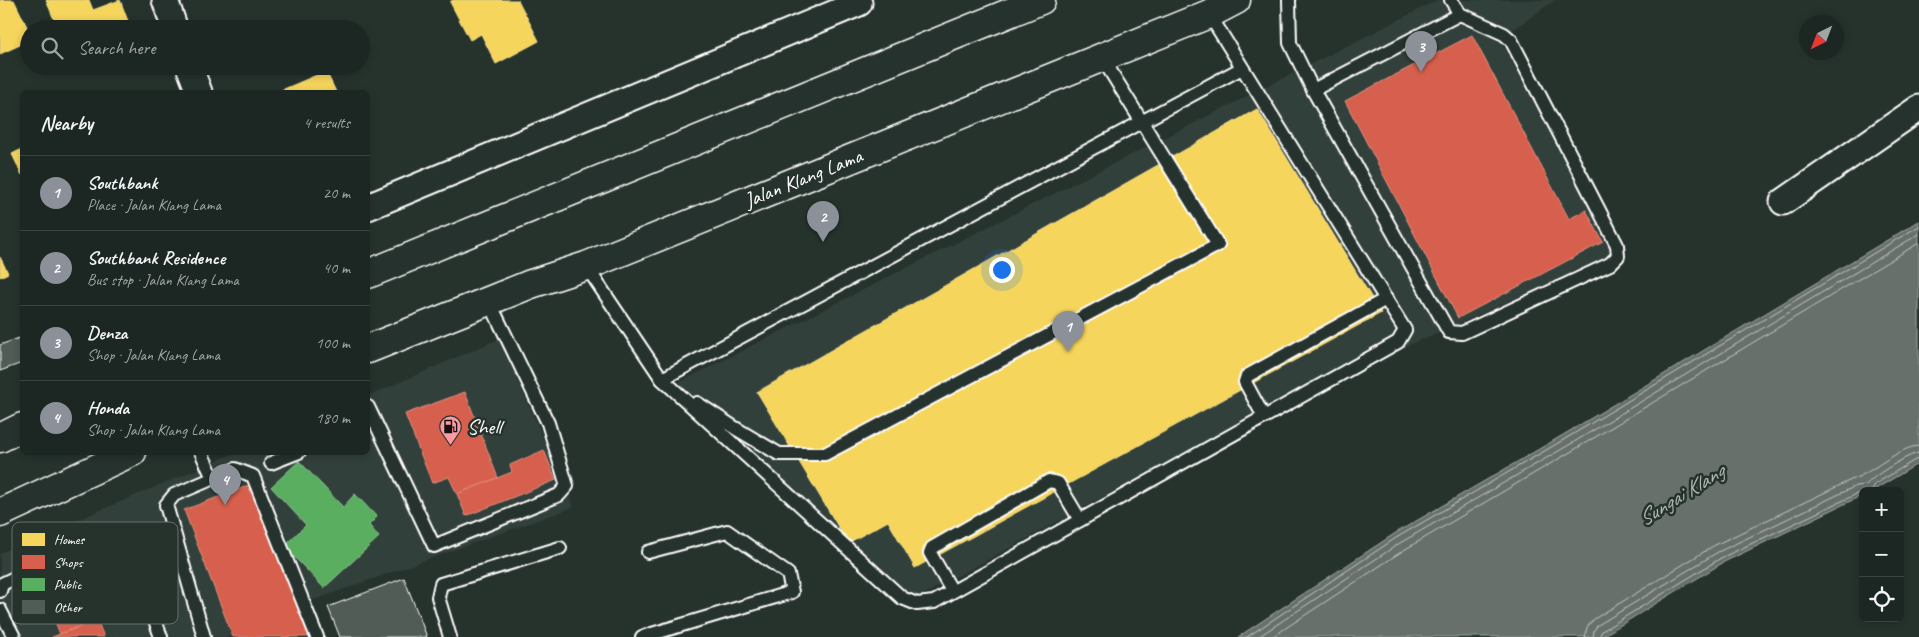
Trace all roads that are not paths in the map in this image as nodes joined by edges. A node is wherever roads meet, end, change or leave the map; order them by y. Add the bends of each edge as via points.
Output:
1 (165, 0) edge
2 (1041, 0) edge
3 (1236, 0) edge
4 (1288, 0) edge
5 (1451, 0) edge
6 (859, 3) dead end
7 (1209, 14) junction
8 (1460, 14) junction
9 (172, 20) edge
10 (1101, 56) junction
11 (1242, 68) junction
12 (192, 75) edge
13 (198, 90) edge
14 (1313, 90) junction
15 (1919, 108) edge
16 (1141, 122) junction
17 (1783, 202) dead end
18 (370, 206) edge
19 (586, 266) junction
20 (370, 273) edge
21 (1386, 299) junction
22 (489, 300) junction
23 (370, 348) edge
24 (662, 379) junction
25 (370, 411) edge
26 (1264, 417) junction
27 (20, 428) edge
28 (0, 438) edge
29 (126, 455) edge
30 (202, 455) edge
31 (291, 455) edge
32 (271, 463) dead end
33 (213, 478) junction
34 (0, 513) edge
35 (1080, 520) junction
36 (171, 522) edge
37 (178, 547) edge
38 (560, 548) dead end
39 (648, 552) dead end
40 (12, 579) edge
41 (0, 591) edge
42 (952, 591) junction
43 (0, 610) edge
44 (156, 624) edge
45 (14, 637) edge
46 (161, 637) edge
47 (204, 637) edge
48 (317, 637) edge
49 (450, 637) edge
50 (642, 637) edge

1 - 9 street
2 - 20 main road
3 - 7 main road, Jalan Klang Lama
4 - 14 lane via 1290,43
5 - 8 lane
6 - 18 street
7 - 10 main road, Jalan Klang Lama
7 - 11 lane
8 - 14 lane
8 - 14 lane via 1511,40 1617,246 1618,256 1610,264 1462,333 1449,332
10 - 16 lane
10 - 19 main road, Jalan Klang Lama
11 - 16 lane
11 - 21 lane
12 - 13 street
15 - 17 street
16 - 24 lane
16 - 24 lane via 1218,245 825,454 779,454
19 - 22 main road, Jalan Klang Lama
19 - 24 lane
21 - 26 lane via 1405,330 1398,342
21 - 26 lane via 1247,376 1245,382
22 - 23 main road, Jalan Klang Lama
22 - 25 lane via 548,423 567,486 559,495 434,546
24 - 42 lane via 902,598 917,604 934,602
26 - 35 lane
27 - 28 main road
29 - 34 main road
30 - 33 lane
31 - 32 lane
33 - 36 lane via 174,495 166,505
33 - 48 lane via 235,469 253,476
35 - 42 lane
35 - 42 lane via 1058,483 1049,481 932,548 930,553
37 - 47 lane
38 - 49 lane via 441,584 438,597
39 - 50 lane via 727,531 788,574 792,592
40 - 41 lane via 2,584
43 - 45 lane
44 - 46 lane

